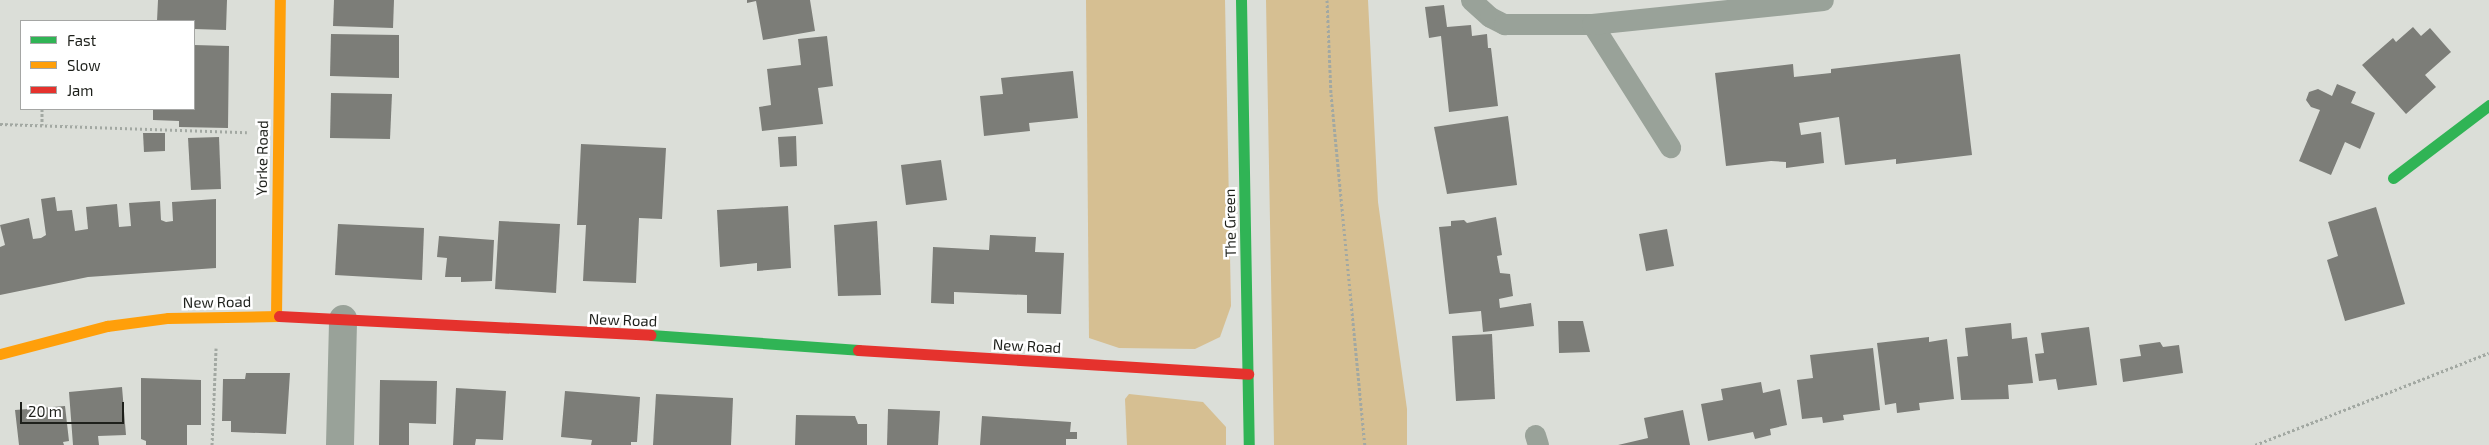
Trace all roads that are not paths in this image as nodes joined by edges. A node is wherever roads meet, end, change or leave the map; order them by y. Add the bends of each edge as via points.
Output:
1 (280, 0) edge
2 (1241, 0) edge
3 (1470, 0) edge
4 (1823, 0) edge
5 (1592, 24) junction
6 (2489, 105) edge
7 (1670, 147) dead end
8 (2393, 178) dead end
9 (276, 316) junction
10 (343, 319) junction
11 (0, 354) edge
12 (1248, 374) junction
13 (340, 445) edge
14 (1249, 445) edge

1 - 9 street, Yorke Road
2 - 12 street, The Green
3 - 5 lane via 1504,24
4 - 5 lane
5 - 7 lane
6 - 8 street
9 - 10 street, New Road
9 - 11 street, New Road via 168,318 107,326
10 - 12 street, New Road via 727,339 908,354
10 - 13 street
12 - 14 street, The Green

